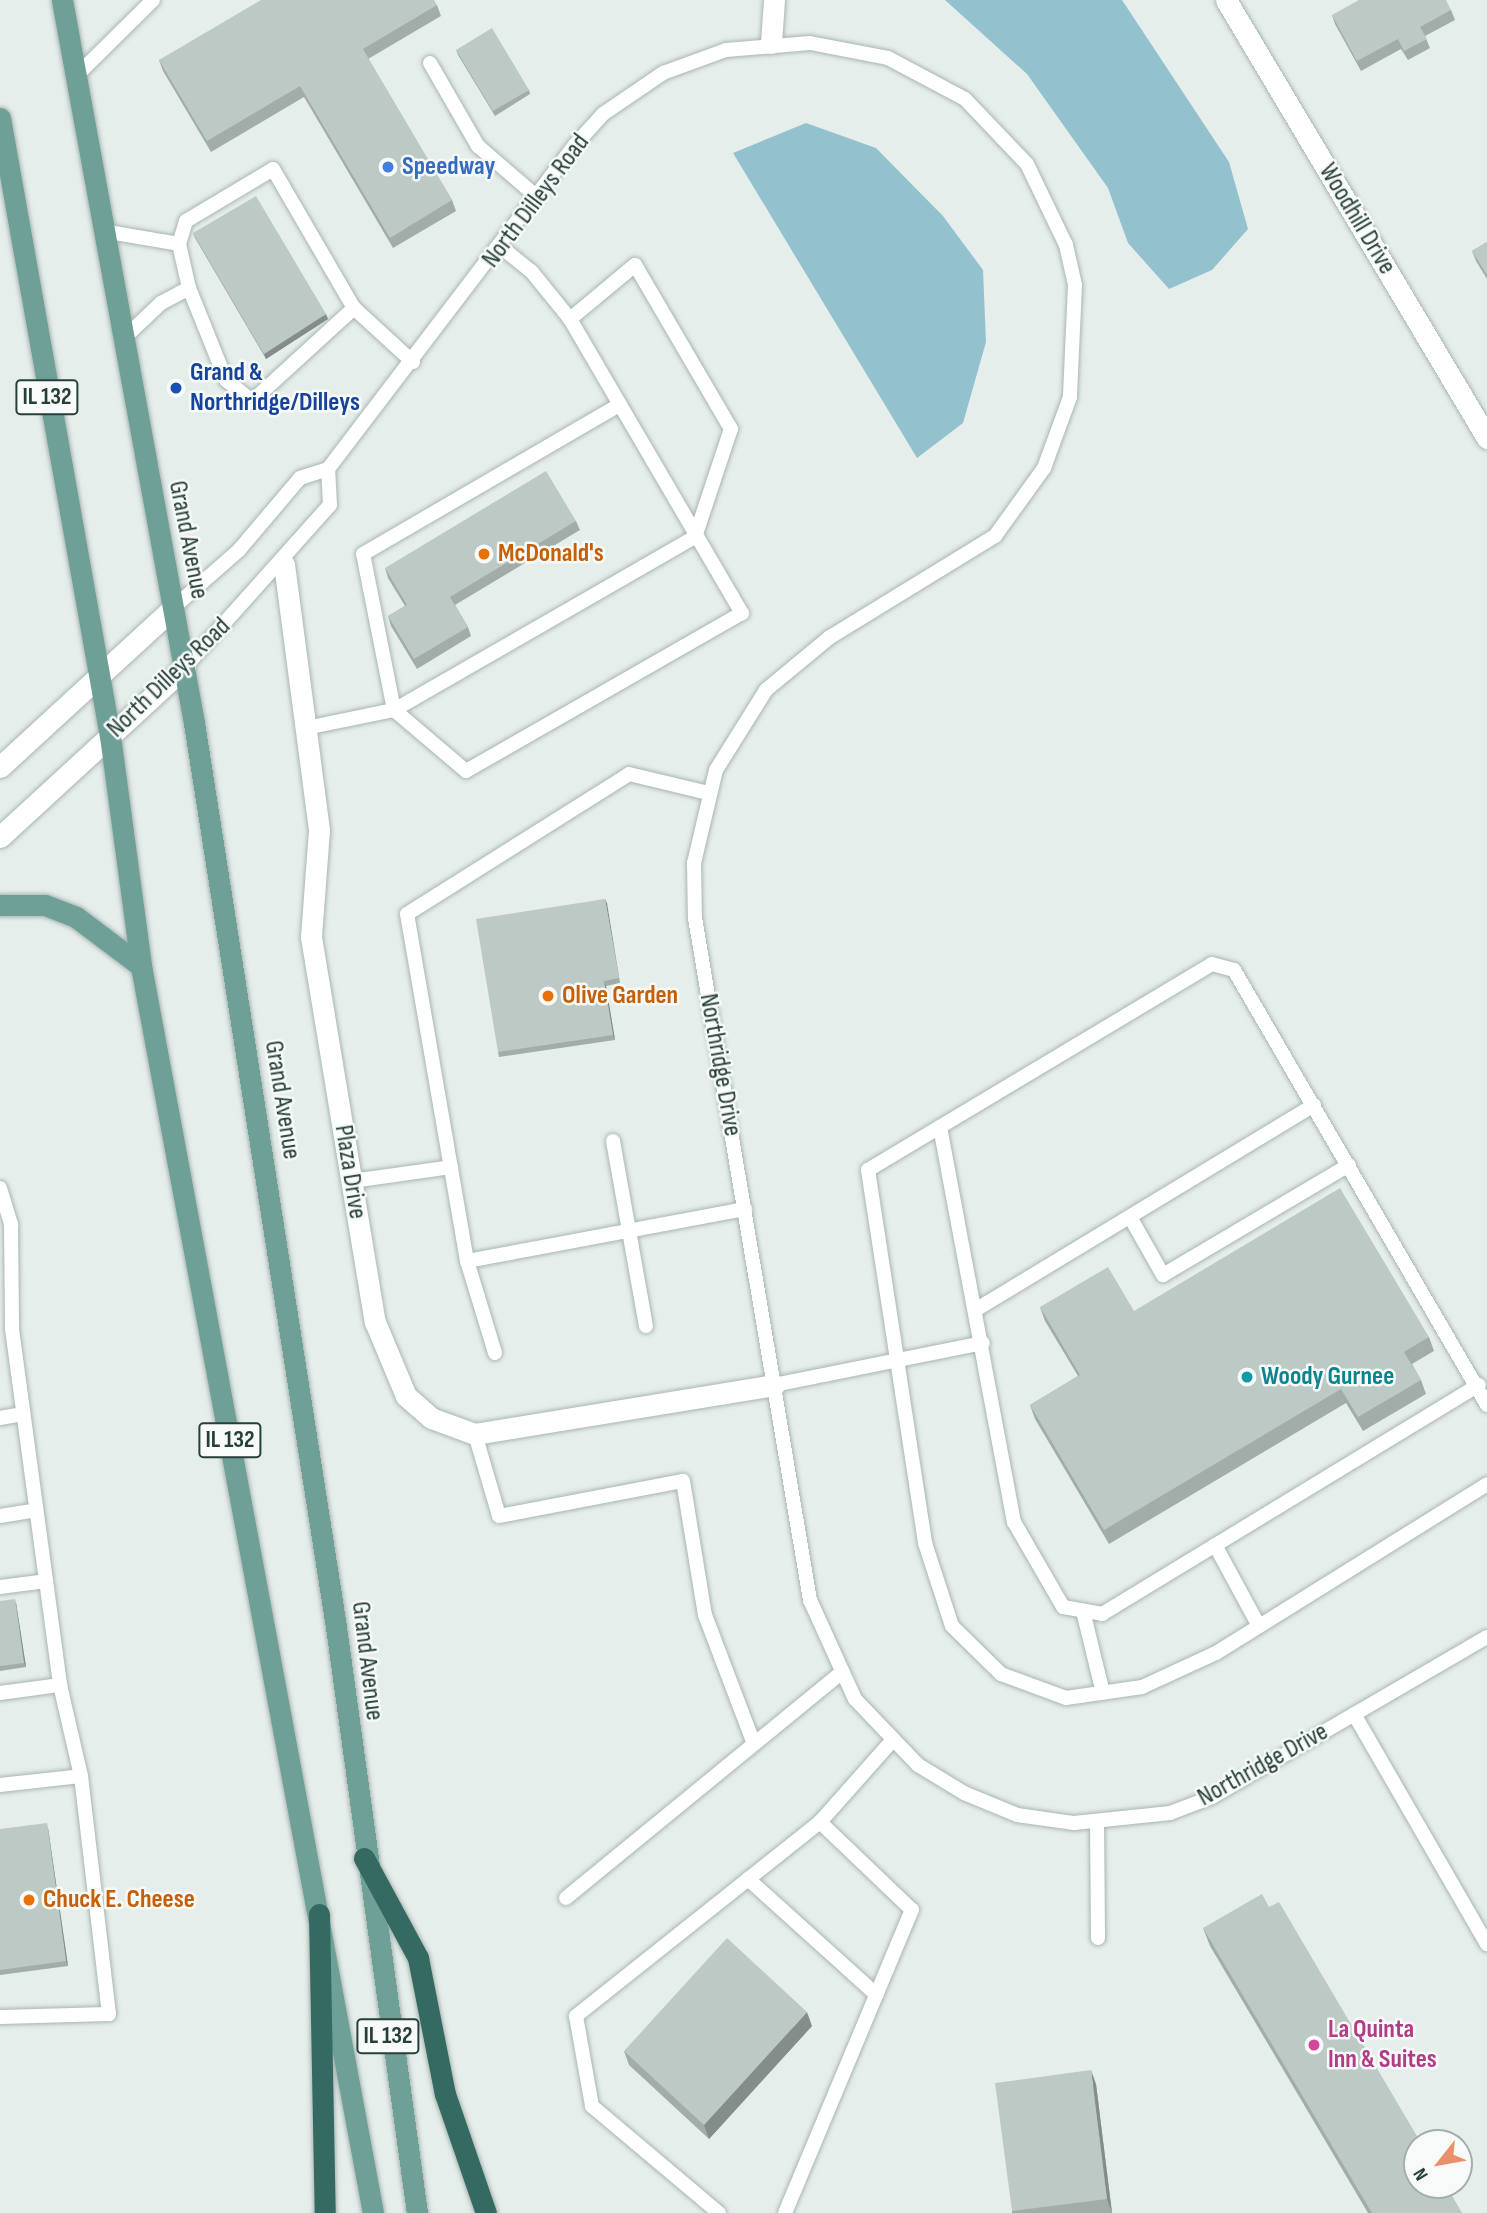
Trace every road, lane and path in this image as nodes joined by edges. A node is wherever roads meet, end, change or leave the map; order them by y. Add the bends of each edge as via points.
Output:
1 (62, 0) edge
2 (153, 0) edge
3 (774, 0) edge
4 (1226, 0) edge
5 (771, 43) junction
6 (430, 63) dead end
7 (76, 76) junction
8 (0, 118) edge
9 (2, 143) edge
10 (537, 197) junction
11 (103, 231) junction
12 (179, 244) junction
13 (501, 247) junction
14 (189, 288) junction
15 (354, 308) junction
16 (570, 319) junction
17 (122, 341) junction
18 (413, 362) junction
19 (619, 405) junction
20 (1486, 433) edge
21 (328, 469) junction
22 (695, 537) junction
23 (284, 564) junction
24 (173, 608) junction
25 (185, 667) junction
26 (99, 675) junction
27 (394, 710) junction
28 (306, 728) junction
29 (110, 736) junction
30 (0, 766) edge
31 (708, 793) junction
32 (0, 837) edge
33 (0, 905) edge
34 (141, 966) junction
35 (1314, 1105) junction
36 (940, 1127) junction
37 (613, 1141) dead end
38 (1349, 1165) junction
39 (451, 1167) junction
40 (352, 1181) junction
41 (0, 1188) edge
42 (744, 1209) junction
43 (1130, 1217) junction
44 (629, 1231) junction
45 (4, 1258) edge
46 (467, 1261) junction
47 (977, 1309) junction
48 (646, 1326) dead end
49 (6, 1330) edge
50 (983, 1342) junction
51 (495, 1353) dead end
52 (899, 1360) junction
53 (774, 1385) junction
54 (1479, 1385) junction
55 (1487, 1405) edge
56 (23, 1414) junction
57 (0, 1418) edge
58 (475, 1434) junction
59 (1487, 1484) edge
60 (36, 1510) junction
61 (0, 1516) edge
62 (1215, 1545) junction
63 (46, 1581) junction
64 (0, 1587) edge
65 (1083, 1611) junction
66 (1259, 1626) junction
67 (1487, 1637) edge
68 (841, 1673) junction
69 (60, 1685) junction
70 (0, 1693) edge
71 (1103, 1693) junction
72 (1354, 1714) junction
73 (892, 1741) junction
74 (754, 1744) junction
75 (81, 1776) junction
76 (0, 1785) edge
77 (820, 1822) junction
78 (1097, 1822) junction
79 (364, 1858) junction
80 (748, 1880) junction
81 (566, 1898) dead end
82 (319, 1914) junction
83 (1098, 1938) dead end
84 (1487, 1944) edge
85 (877, 1995) junction
86 (0, 2017) edge
87 (325, 2213) edge
88 (373, 2213) edge
89 (417, 2213) edge
90 (485, 2213) edge
91 (719, 2213) edge
92 (785, 2213) edge

1 - 7 main road, Grand Avenue / IL 132
2 - 7 lane
3 - 5 street
4 - 20 street, Woodhill Drive
5 - 10 lane, North Dilleys Road via 726,50 663,73 603,114
5 - 31 lane, Northridge Drive via 848,47 888,58 964,99 998,131 1027,164 1066,245 1075,285 1076,364 1044,468 1021,509 956,563 796,662 737,727
6 - 10 lane via 478,146
7 - 11 main road, Grand Avenue / IL 132
8 - 9 main road, IL 132
9 - 26 main road, IL 132
10 - 13 lane, North Dilleys Road
11 - 12 lane
11 - 17 main road, Grand Avenue / IL 132
12 - 14 lane
12 - 15 lane via 186,220 273,169
13 - 16 lane via 533,272
13 - 18 lane, North Dilleys Road
14 - 15 lane via 226,380 252,401
14 - 17 lane via 161,303
15 - 18 lane
16 - 19 lane
16 - 22 lane via 635,265 731,429
17 - 24 main road, Grand Avenue / IL 132
18 - 21 lane, North Dilleys Road
19 - 22 lane
19 - 27 lane via 363,554
21 - 23 lane, North Dilleys Road via 330,505
21 - 24 lane, North Dilleys Road via 300,478 239,550
22 - 27 lane
22 - 27 lane via 743,613 466,771
23 - 25 lane, North Dilleys Road
23 - 28 street, Plaza Drive
24 - 25 main road, Grand Avenue / IL 132
24 - 26 street, North Dilleys Road
25 - 29 street, North Dilleys Road
25 - 79 main road, Grand Avenue / IL 132 via 336,1627
26 - 29 main road, IL 132
26 - 30 street, North Dilleys Road
27 - 28 lane
28 - 40 street, Plaza Drive via 319,830 311,937
29 - 32 street, North Dilleys Road
29 - 34 main road, IL 132
31 - 39 lane via 629,774 407,914
31 - 42 lane, Northridge Drive via 694,863 695,918
33 - 34 main road via 45,905 76,917
34 - 82 main road, IL 132
35 - 36 lane via 1234,970 1212,964
35 - 38 lane
35 - 43 lane
36 - 47 lane
36 - 52 lane via 868,1170
37 - 44 lane
38 - 43 lane via 1163,1275
38 - 54 lane
39 - 40 lane
39 - 46 lane
40 - 58 street, Plaza Drive via 375,1322 393,1372 418,1409
41 - 45 lane via 11,1225
42 - 44 lane
42 - 53 lane, Northridge Drive
43 - 47 lane
44 - 46 lane
44 - 48 lane
45 - 49 lane
46 - 51 lane
47 - 50 lane
49 - 56 lane
50 - 52 lane
50 - 65 lane via 1013,1522 1063,1607
52 - 53 lane
52 - 71 lane via 925,1543 952,1626 1001,1674 1066,1698
53 - 58 street
53 - 68 lane, Northridge Drive via 810,1600
54 - 55 lane
54 - 62 lane
56 - 57 lane
56 - 60 lane
58 - 74 lane via 499,1516 683,1481 705,1615
59 - 66 lane
60 - 61 lane
60 - 63 lane
62 - 65 lane via 1102,1614
62 - 66 lane
63 - 64 lane
63 - 69 lane
65 - 71 lane
66 - 71 lane via 1142,1687
67 - 72 lane, Northridge Drive
68 - 73 lane, Northridge Drive
68 - 74 lane
69 - 70 lane
69 - 75 lane
72 - 78 lane, Northridge Drive via 1212,1797 1170,1813
72 - 84 lane
73 - 77 lane
73 - 78 lane, Northridge Drive via 964,1793 1007,1810
74 - 81 lane
75 - 76 lane
75 - 86 lane via 108,2014
77 - 80 lane
77 - 85 lane via 912,1910
78 - 83 lane
79 - 89 main road, Grand Avenue / IL 132
79 - 90 highway via 418,1958 445,2094
80 - 85 lane
80 - 91 lane via 576,2016 592,2106
82 - 87 highway
82 - 88 main road, IL 132
85 - 92 lane

